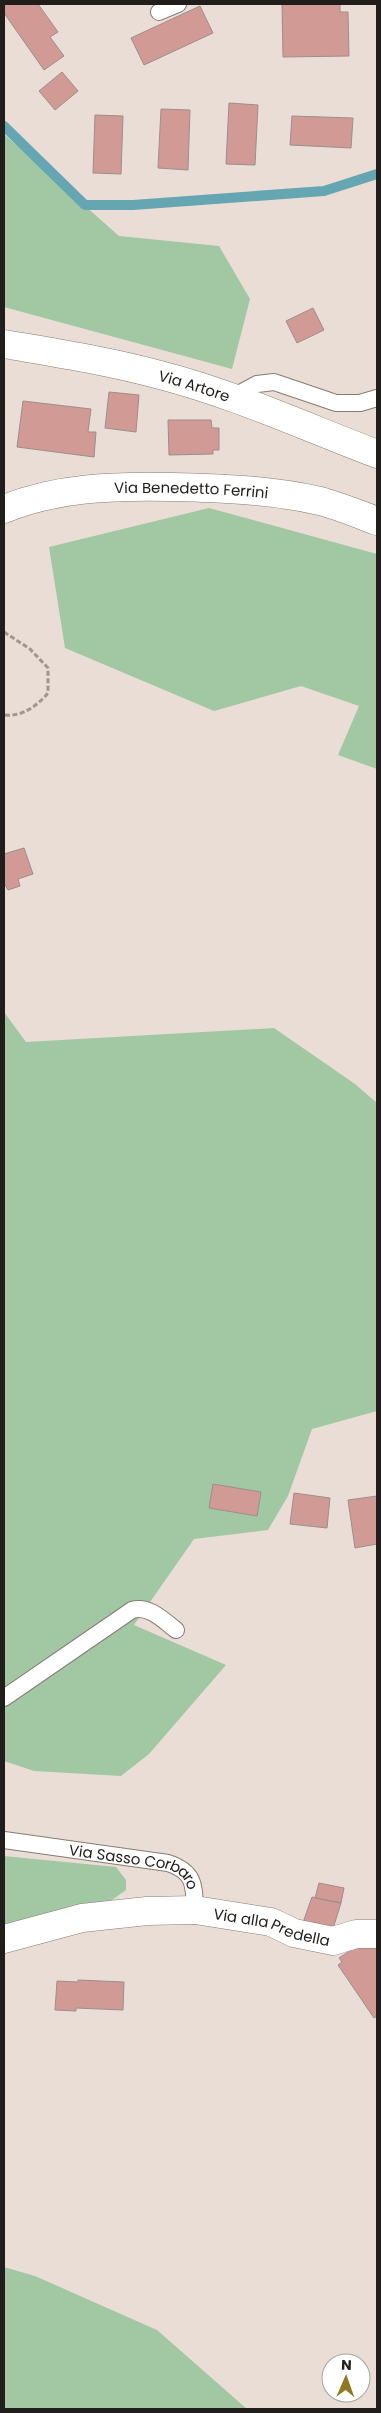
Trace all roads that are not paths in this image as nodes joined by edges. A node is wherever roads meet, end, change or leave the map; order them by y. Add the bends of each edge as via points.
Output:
1 (178, 4) edge
2 (159, 12) dead end
3 (4, 344) edge
4 (231, 398) junction
5 (377, 398) edge
6 (377, 454) edge
7 (4, 509) edge
8 (377, 521) edge
9 (176, 1630) dead end
10 (4, 1698) edge
11 (4, 1840) edge
12 (195, 1910) junction
13 (377, 1934) edge
14 (4, 1940) edge

1 - 2 lane
3 - 4 street, Via Artore via 162,375
4 - 5 lane via 257,384 274,382 336,403
4 - 6 street, Via Artore
7 - 8 street, Via Benedetto Ferrini via 81,489 114,486 222,488 321,502
9 - 10 lane via 144,1608 132,1610
11 - 12 lane, Via Sasso Corbaro via 179,1867 193,1881
12 - 13 street, Via alla Predella via 271,1922 294,1933 333,1941 356,1934
12 - 14 street, Via Sasso Corbaro via 82,1918

